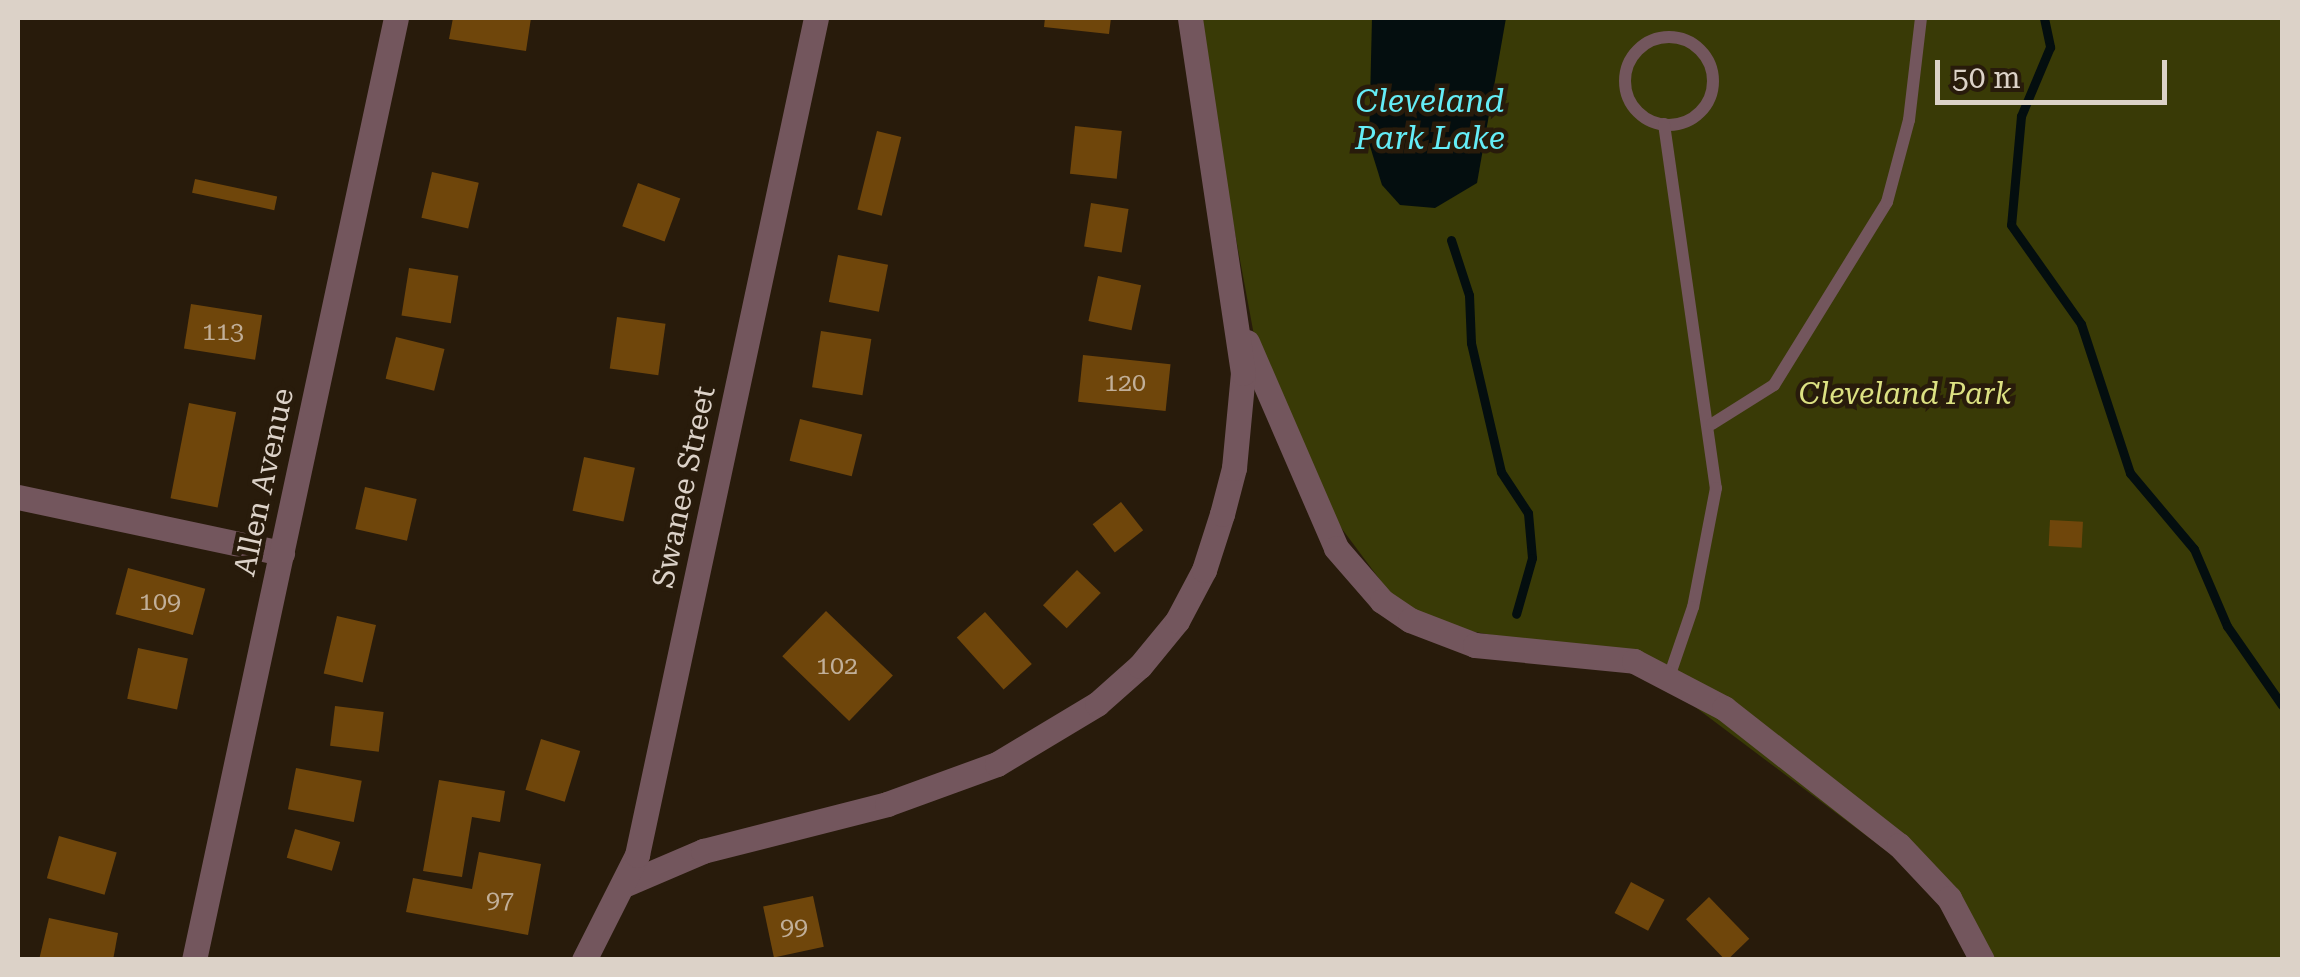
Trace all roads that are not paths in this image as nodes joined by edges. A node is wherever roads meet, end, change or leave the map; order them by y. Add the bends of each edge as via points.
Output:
1 (396, 18) edge
2 (816, 18) edge
3 (1190, 18) edge
4 (1921, 18) edge
5 (1664, 124) junction
6 (1240, 326) junction
7 (1712, 424) junction
8 (18, 497) edge
9 (282, 553) junction
10 (1669, 677) junction
11 (626, 884) junction
12 (194, 960) edge
13 (584, 960) edge
14 (1982, 960) edge

1 - 9 street, Allen Avenue
2 - 11 street, Swanee Street
3 - 6 street
4 - 7 lane via 1910,120 1887,202 1858,257 1760,398
5 - 5 lane via 1631,104 1625,75 1644,45 1683,39 1706,56 1712,93 1699,114
5 - 7 lane
6 - 10 street via 1336,548 1382,601 1442,635 1475,645 1598,654
6 - 11 street via 1241,421 1222,514 1186,604 1140,666 1097,704 996,764 887,804 703,850
7 - 10 lane via 1712,532
8 - 9 street
9 - 12 street, Allen Avenue
10 - 14 street via 1724,708 1898,845 1949,898
11 - 13 street, Swanee Street

